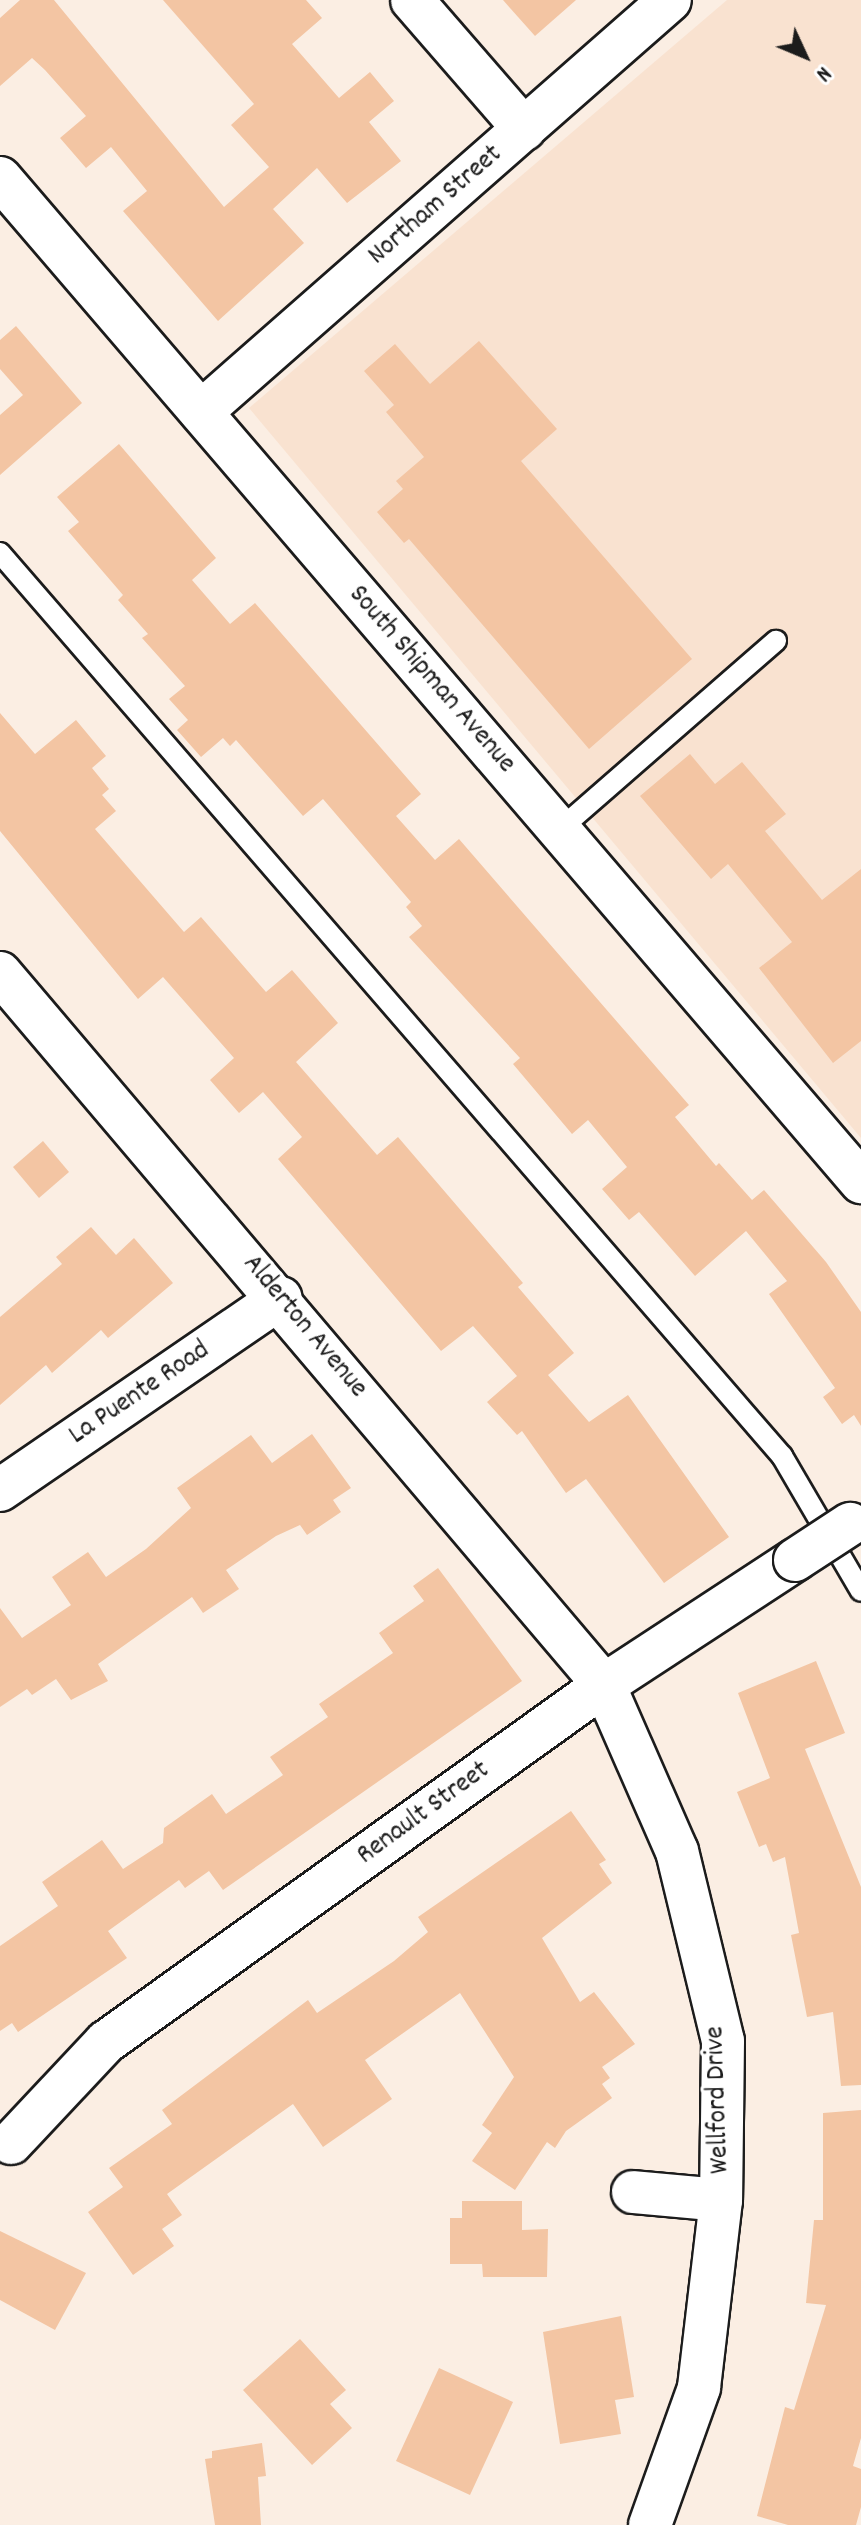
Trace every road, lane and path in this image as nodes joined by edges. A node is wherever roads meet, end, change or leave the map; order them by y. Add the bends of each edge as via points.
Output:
1 (412, 0) edge
2 (670, 0) edge
3 (524, 129) junction
4 (0, 178) edge
5 (201, 412) junction
6 (0, 553) edge
7 (776, 641) dead end
8 (559, 830) junction
9 (0, 973) edge
10 (861, 1182) edge
11 (280, 1298) junction
12 (0, 1490) edge
13 (855, 1520) edge
14 (861, 1591) edge
15 (604, 1685) junction
16 (11, 2143) dead end
17 (633, 2192) dead end
18 (721, 2200) junction
19 (650, 2525) edge

1 - 3 street
2 - 3 street, Northam Street
3 - 5 street, Northam Street
4 - 5 street, South Shipman Avenue
5 - 8 street, South Shipman Avenue
6 - 14 lane via 782,1456
7 - 8 lane
8 - 10 street, South Shipman Avenue
9 - 11 street, Alderton Avenue
11 - 12 street, La Puente Road
11 - 15 street, Alderton Avenue
13 - 15 street, Renault Street, bridge
15 - 16 street, Renault Street via 106,2042
15 - 18 street, Wellford Drive via 677,1851 723,2041
17 - 18 street
18 - 19 street, Wellford Drive via 699,2388

